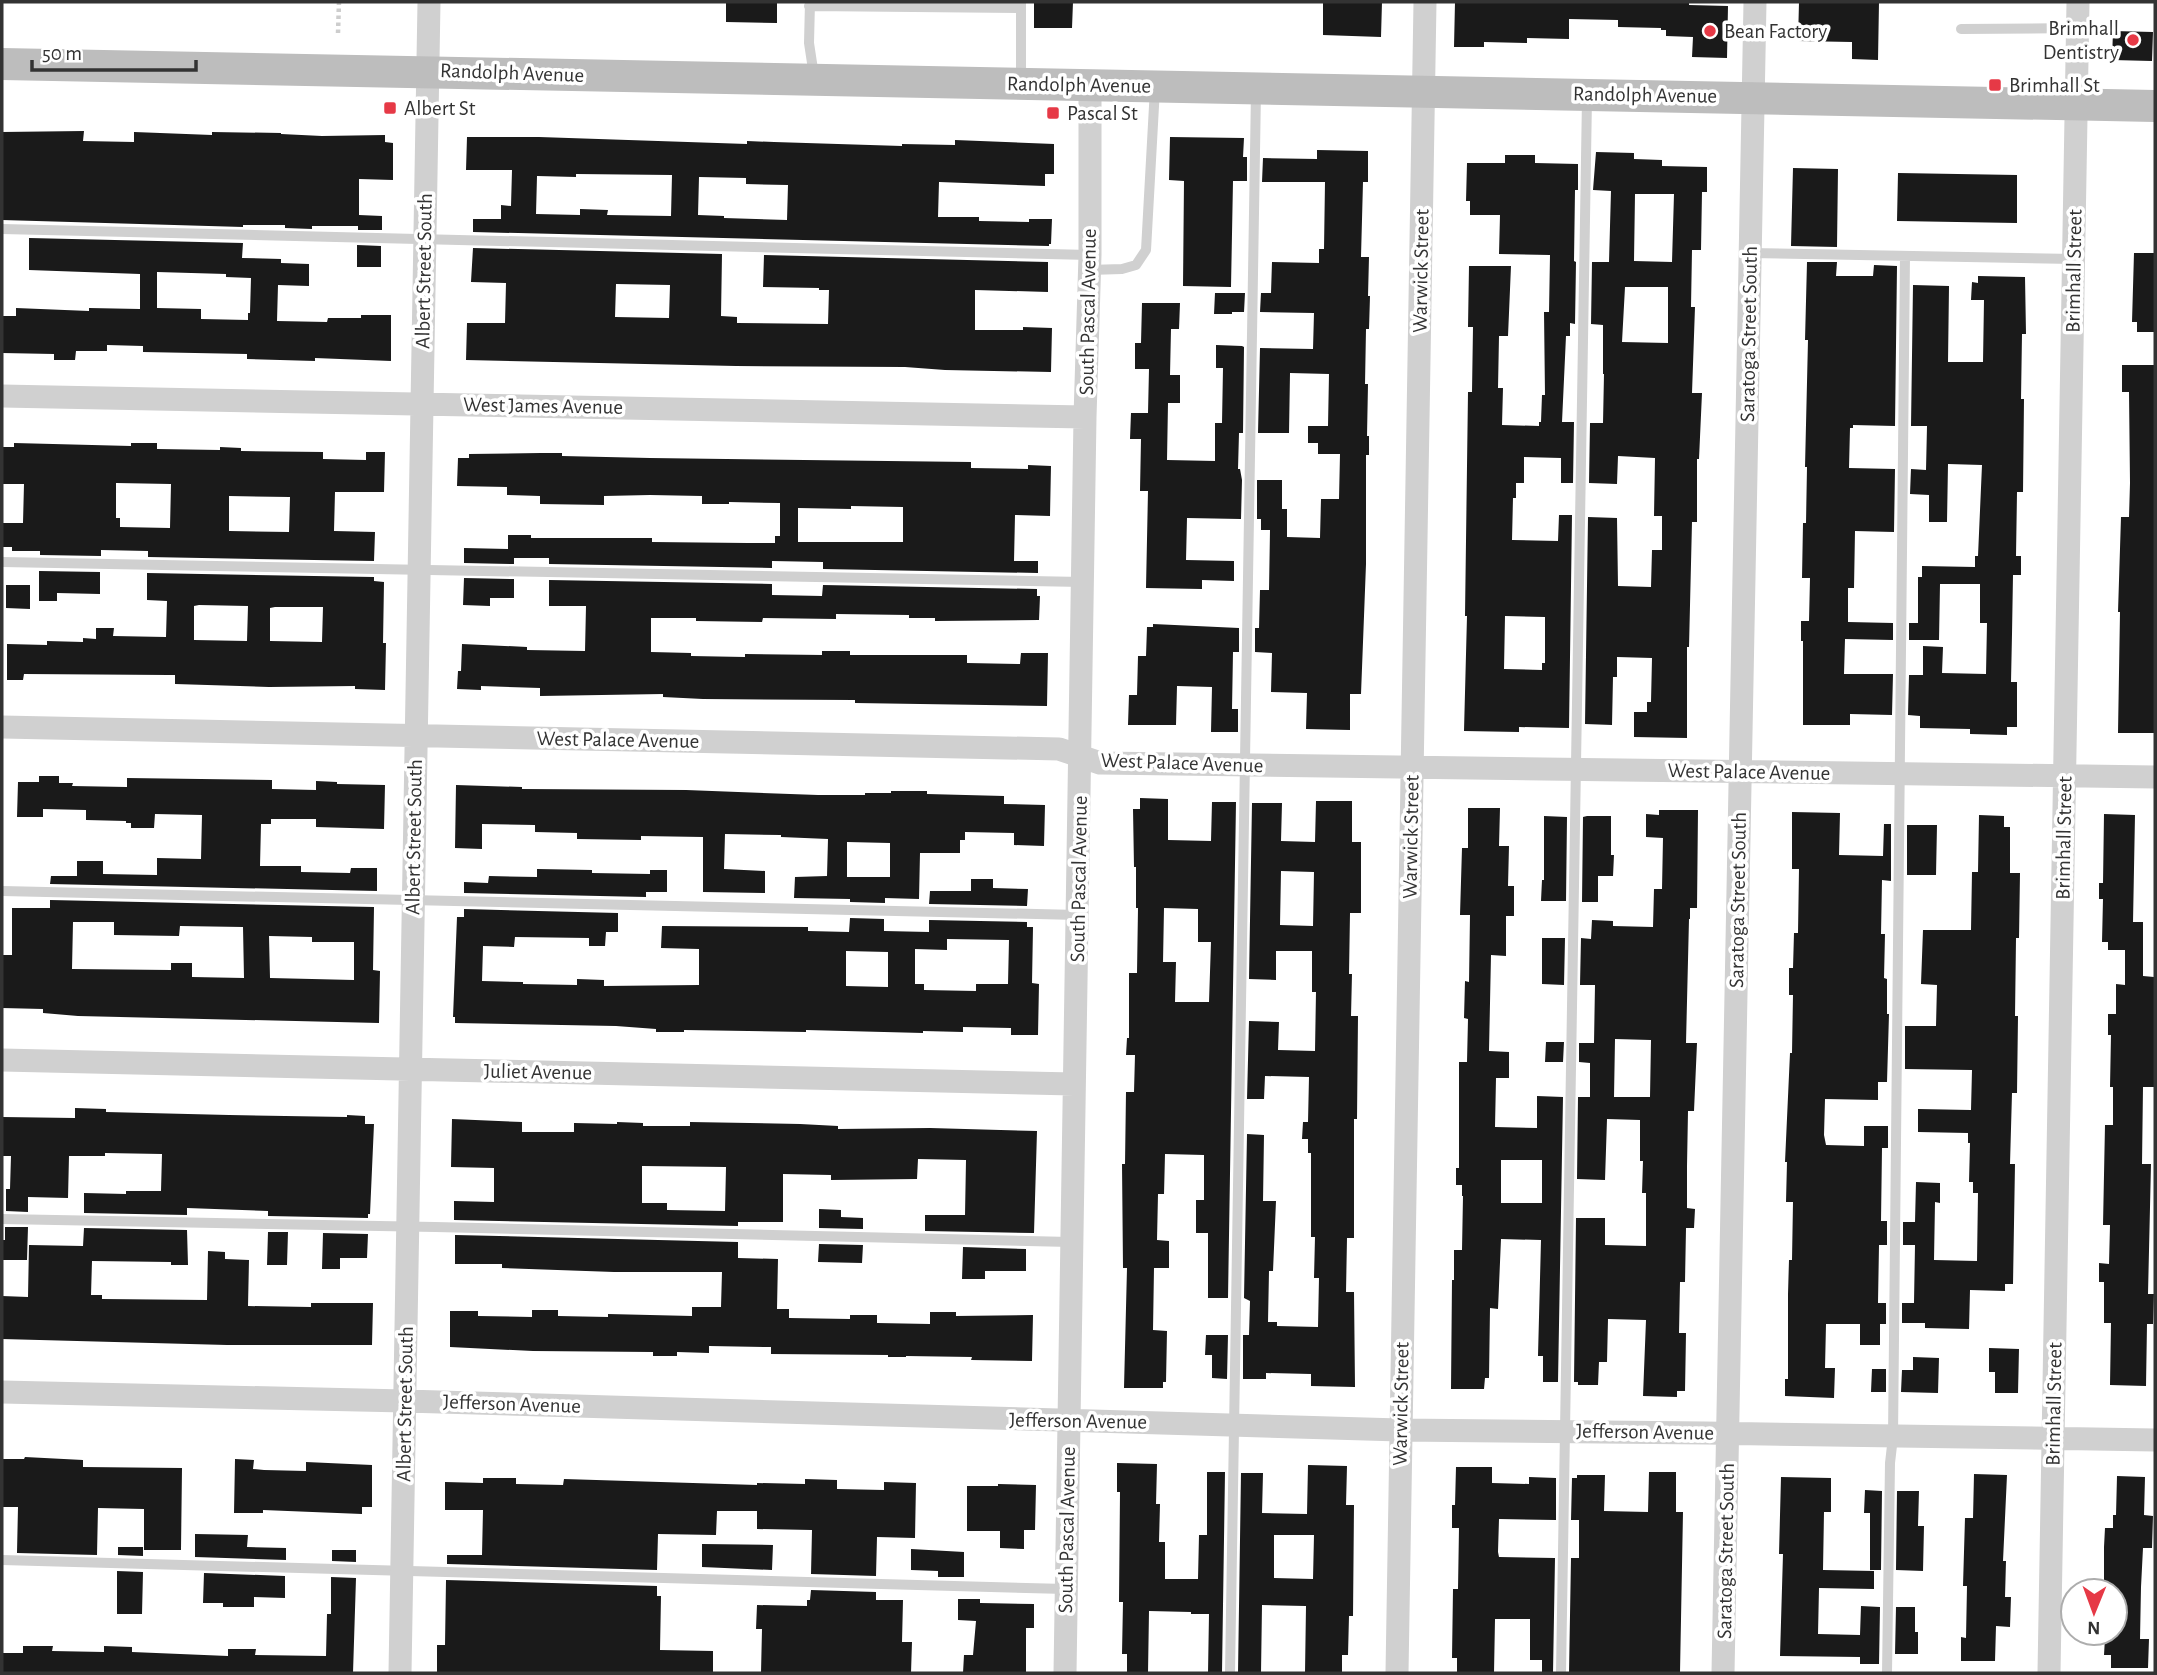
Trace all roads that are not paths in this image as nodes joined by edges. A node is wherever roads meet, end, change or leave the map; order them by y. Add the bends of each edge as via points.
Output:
1 (429, 2) edge
2 (1425, 2) edge
3 (1755, 2) edge
4 (2078, 2) edge
5 (810, 4) edge
6 (1021, 5) edge
7 (1961, 29) dead end
8 (2078, 29) junction
9 (2, 64) edge
10 (428, 71) junction
11 (814, 80) junction
12 (1021, 84) junction
13 (1090, 84) junction
14 (1155, 86) junction
15 (1256, 89) junction
16 (1425, 91) junction
17 (1587, 94) junction
18 (1753, 98) junction
19 (2077, 104) junction
20 (2155, 106) edge
21 (2, 229) edge
22 (425, 240) junction
23 (1750, 253) junction
24 (1905, 256) junction
25 (2074, 258) junction
26 (1089, 262) junction
27 (2, 396) edge
28 (422, 404) junction
29 (1085, 417) junction
30 (2, 562) edge
31 (418, 568) junction
32 (1083, 582) junction
33 (2, 726) edge
34 (416, 735) junction
35 (1081, 758) junction
36 (1245, 765) junction
37 (1412, 767) junction
38 (1577, 769) junction
39 (1740, 772) junction
40 (1900, 774) junction
41 (2065, 776) junction
42 (2155, 777) edge
43 (2, 891) edge
44 (413, 900) junction
45 (1078, 915) junction
46 (2, 1060) edge
47 (411, 1070) junction
48 (1074, 1084) junction
49 (2, 1219) edge
50 (408, 1226) junction
51 (1071, 1242) junction
52 (2, 1392) edge
53 (405, 1401) junction
54 (1069, 1420) junction
55 (1236, 1425) junction
56 (1400, 1430) junction
57 (1566, 1432) junction
58 (1728, 1433) junction
59 (1893, 1437) junction
60 (2054, 1440) junction
61 (2155, 1440) edge
62 (2, 1560) edge
63 (402, 1570) junction
64 (1066, 1589) junction
65 (400, 1673) edge
66 (1065, 1673) edge
67 (1230, 1673) edge
68 (1397, 1673) edge
69 (1561, 1673) edge
70 (1723, 1673) edge
71 (1887, 1673) edge
72 (2049, 1673) edge

1 - 10 street, Albert Street South
2 - 16 street, Warwick Street
3 - 18 street, Saratoga Street South
4 - 8 street, Brimhall Street
5 - 6 lane
5 - 11 lane
6 - 12 lane
7 - 8 lane
8 - 19 street, Brimhall Street
9 - 10 main road, Randolph Avenue
10 - 11 main road, Randolph Avenue
10 - 22 street, Albert Street South
11 - 12 main road, Randolph Avenue
12 - 13 main road, Randolph Avenue
13 - 14 main road, Randolph Avenue
13 - 26 street, South Pascal Avenue
14 - 15 main road, Randolph Avenue
14 - 26 lane via 1146,250 1136,265 1122,270
15 - 16 main road, Randolph Avenue
15 - 36 lane
16 - 17 main road, Randolph Avenue
16 - 37 street, Warwick Street
17 - 18 main road, Randolph Avenue
17 - 38 lane
18 - 19 main road, Randolph Avenue
18 - 23 street, Saratoga Street South
19 - 20 main road, Randolph Avenue
19 - 25 street, Brimhall Street
21 - 22 lane
22 - 26 lane
22 - 28 street, Albert Street South
23 - 24 lane
23 - 39 street, Saratoga Street South
24 - 25 lane
24 - 40 lane
25 - 41 street, Brimhall Street
26 - 29 street, South Pascal Avenue
27 - 28 street, West James Avenue
28 - 29 street, West James Avenue
28 - 31 street, Albert Street South
29 - 32 street, South Pascal Avenue
30 - 31 lane
31 - 32 lane
31 - 34 street, Albert Street South
32 - 35 street, South Pascal Avenue
33 - 34 street, West Palace Avenue
34 - 35 street, West Palace Avenue via 1059,749
34 - 44 street, Albert Street South
35 - 36 street, West Palace Avenue via 1100,763
35 - 45 street, South Pascal Avenue
36 - 37 street, West Palace Avenue
36 - 55 lane
37 - 38 street, West Palace Avenue
37 - 56 street, Warwick Street
38 - 39 street, West Palace Avenue
38 - 57 lane
39 - 40 street, West Palace Avenue
39 - 58 street, Saratoga Street South
40 - 41 street, West Palace Avenue
40 - 59 lane
41 - 42 street, West Palace Avenue
41 - 60 street, Brimhall Street
43 - 44 lane
44 - 45 lane
44 - 47 street, Albert Street South
45 - 48 street, South Pascal Avenue
46 - 47 street, Juliet Avenue
47 - 48 street, Juliet Avenue
47 - 50 street, Albert Street South
48 - 51 street, South Pascal Avenue
49 - 50 lane
50 - 51 lane
50 - 53 street, Albert Street South
51 - 54 street, South Pascal Avenue
52 - 53 street, Jefferson Avenue
53 - 54 street, Jefferson Avenue
53 - 63 street, Albert Street South
54 - 55 street, Jefferson Avenue
54 - 64 street, South Pascal Avenue
55 - 56 street, Jefferson Avenue
55 - 67 lane
56 - 57 street, Jefferson Avenue
56 - 68 street, Warwick Street
57 - 58 street, Jefferson Avenue
57 - 69 lane
58 - 59 street, Jefferson Avenue
58 - 70 street, Saratoga Street South
59 - 60 street, Jefferson Avenue
59 - 71 lane
60 - 61 street, Jefferson Avenue
60 - 72 street, Brimhall Street
62 - 63 lane
63 - 64 lane
63 - 65 street, Albert Street South
64 - 66 street, South Pascal Avenue

